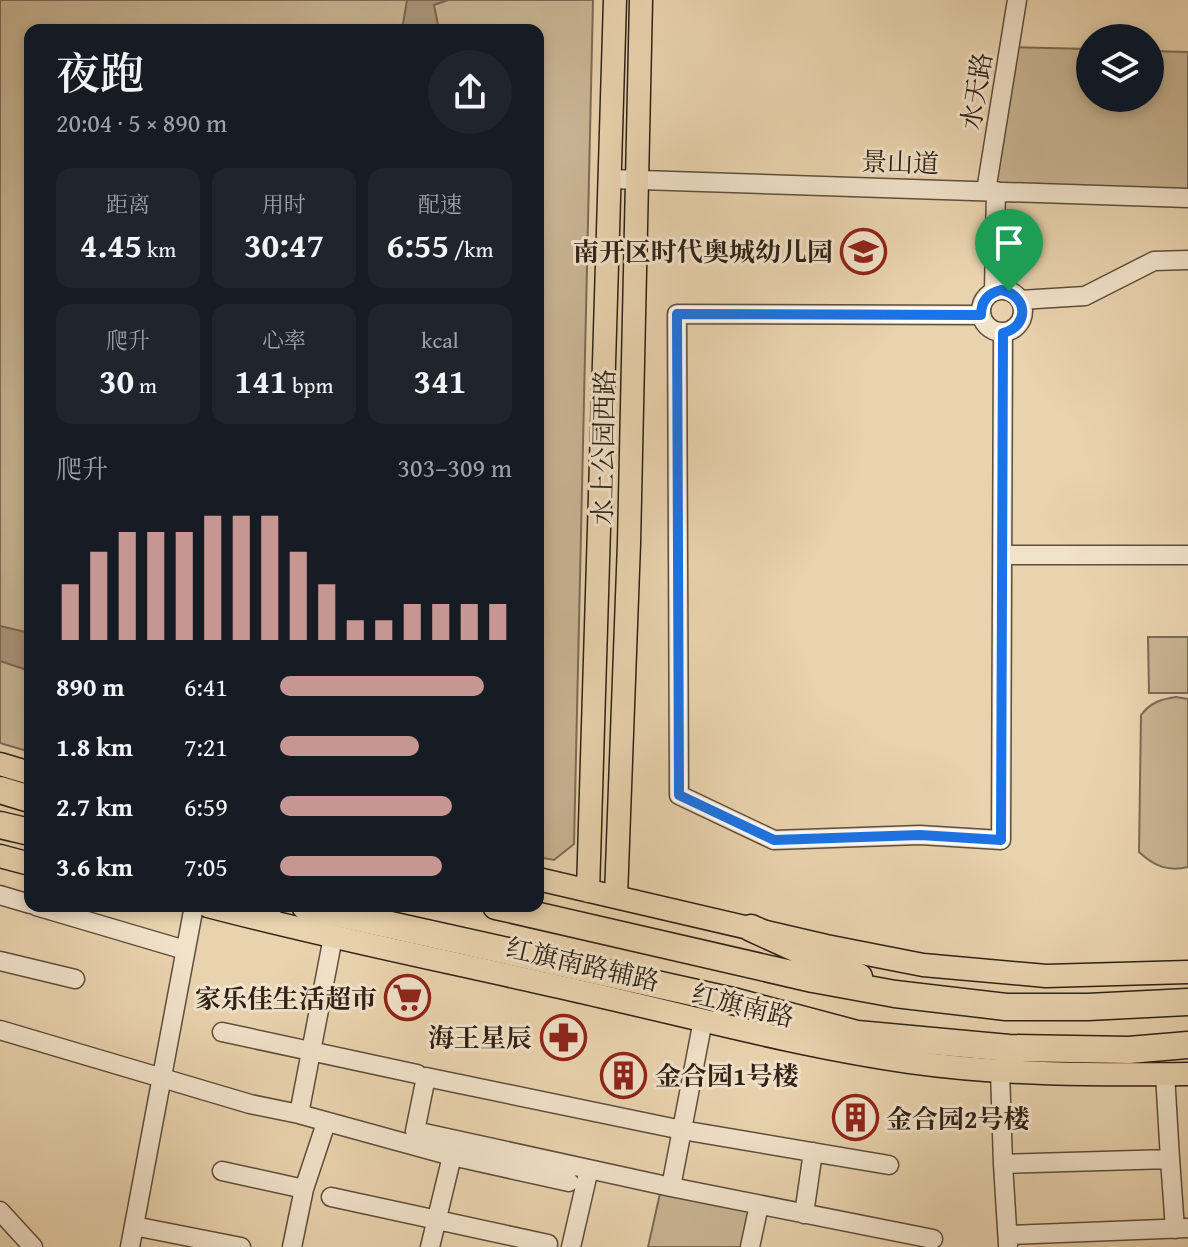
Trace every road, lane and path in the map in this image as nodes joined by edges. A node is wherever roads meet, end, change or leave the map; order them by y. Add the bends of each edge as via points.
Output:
1 (615, 0) edge
2 (641, 0) edge
3 (1017, 0) edge
4 (610, 179) junction
5 (638, 179) junction
6 (991, 191) junction
7 (1188, 198) edge
8 (1188, 260) edge
9 (994, 291) junction
10 (1020, 300) junction
11 (981, 315) junction
12 (1003, 333) junction
13 (1002, 555) junction
14 (1188, 555) edge
15 (0, 764) edge
16 (24, 771) edge
17 (0, 790) edge
18 (24, 797) edge
19 (0, 825) edge
20 (24, 831) edge
21 (0, 856) edge
22 (24, 862) edge
23 (544, 880) edge
24 (588, 891) junction
25 (0, 895) edge
26 (616, 896) junction
27 (24, 902) edge
28 (56, 912) edge
29 (193, 912) edge
30 (232, 912) edge
31 (332, 912) edge
32 (522, 912) edge
33 (751, 928) junction
34 (333, 937) junction
35 (185, 950) junction
36 (0, 961) edge
37 (1188, 972) edge
38 (75, 979) dead end
39 (895, 994) junction
40 (1188, 1002) edge
41 (703, 1020) junction
42 (0, 1030) edge
43 (222, 1032) dead end
44 (1188, 1045) edge
45 (311, 1051) junction
46 (1000, 1071) junction
47 (417, 1074) dead end
48 (1177, 1074) edge
49 (161, 1077) junction
50 (299, 1114) junction
51 (326, 1123) junction
52 (682, 1130) junction
53 (813, 1152) junction
54 (452, 1156) junction
55 (1170, 1159) junction
56 (1003, 1164) junction
57 (889, 1165) dead end
58 (589, 1169) junction
59 (222, 1171) dead end
60 (569, 1182) dead end
61 (671, 1187) junction
62 (304, 1189) junction
63 (331, 1197) dead end
64 (759, 1205) junction
65 (0, 1211) edge
66 (804, 1214) junction
67 (436, 1220) junction
68 (134, 1226) junction
69 (1182, 1229) edge
70 (893, 1239) edge
71 (933, 1239) dead end
72 (1008, 1241) edge
73 (548, 1244) dead end
74 (33, 1247) edge
75 (130, 1247) edge
76 (241, 1247) edge
77 (292, 1247) edge
78 (430, 1247) edge
79 (571, 1247) edge
80 (750, 1247) edge

1 - 4 main road, 水上公园西路
2 - 5 main road, 水上公园西路
3 - 6 street, 水天路
4 - 5 street, 景山道
4 - 24 main road, 水上公园西路
5 - 6 street, 景山道
5 - 26 main road, 水上公园西路
6 - 7 street, 景山道
6 - 9 street, 水天路
8 - 10 street via 1154,261 1085,296
9 - 10 street via 1009,291
9 - 11 street via 983,301
10 - 12 street via 1021,321
11 - 12 street via 986,326
11 - 13 street via 677,314 679,795 774,840 920,835 1001,840
12 - 13 street
13 - 14 street
15 - 16 main road
17 - 18 highway
19 - 20 highway
21 - 22 main road
23 - 24 main road
24 - 26 main road
25 - 27 street
26 - 33 main road
28 - 35 street
29 - 35 street
30 - 34 main road, 红旗南路辅路
31 - 44 highway, 红旗南路 via 737,1002 857,1034 1009,1048 1129,1050
32 - 39 highway, 红旗南路
33 - 37 main road via 960,970 1046,976
33 - 39 highway
34 - 41 main road, 红旗南路辅路
34 - 45 street
35 - 49 street
36 - 38 street
39 - 40 highway, 红旗南路 via 1006,1007
41 - 46 main road, 红旗南路辅路 via 806,1045
41 - 52 street
42 - 49 street
43 - 45 street
45 - 47 street
45 - 50 street
46 - 48 main road, 红旗南路辅路
46 - 56 street
48 - 55 street
49 - 50 street
49 - 68 street
50 - 51 street
51 - 54 street
51 - 62 street
52 - 53 street
52 - 58 street via 426,1077 415,1131
52 - 61 street
53 - 57 street
53 - 66 street
54 - 60 street
54 - 67 street
55 - 56 street
55 - 69 street
56 - 72 street
58 - 61 street
58 - 79 street
59 - 62 street
61 - 64 street
62 - 77 street
63 - 67 street
64 - 66 street
64 - 80 street
65 - 74 street
66 - 70 street
67 - 73 street
67 - 78 street
68 - 75 street
68 - 76 street
69 - 72 street
70 - 71 street

